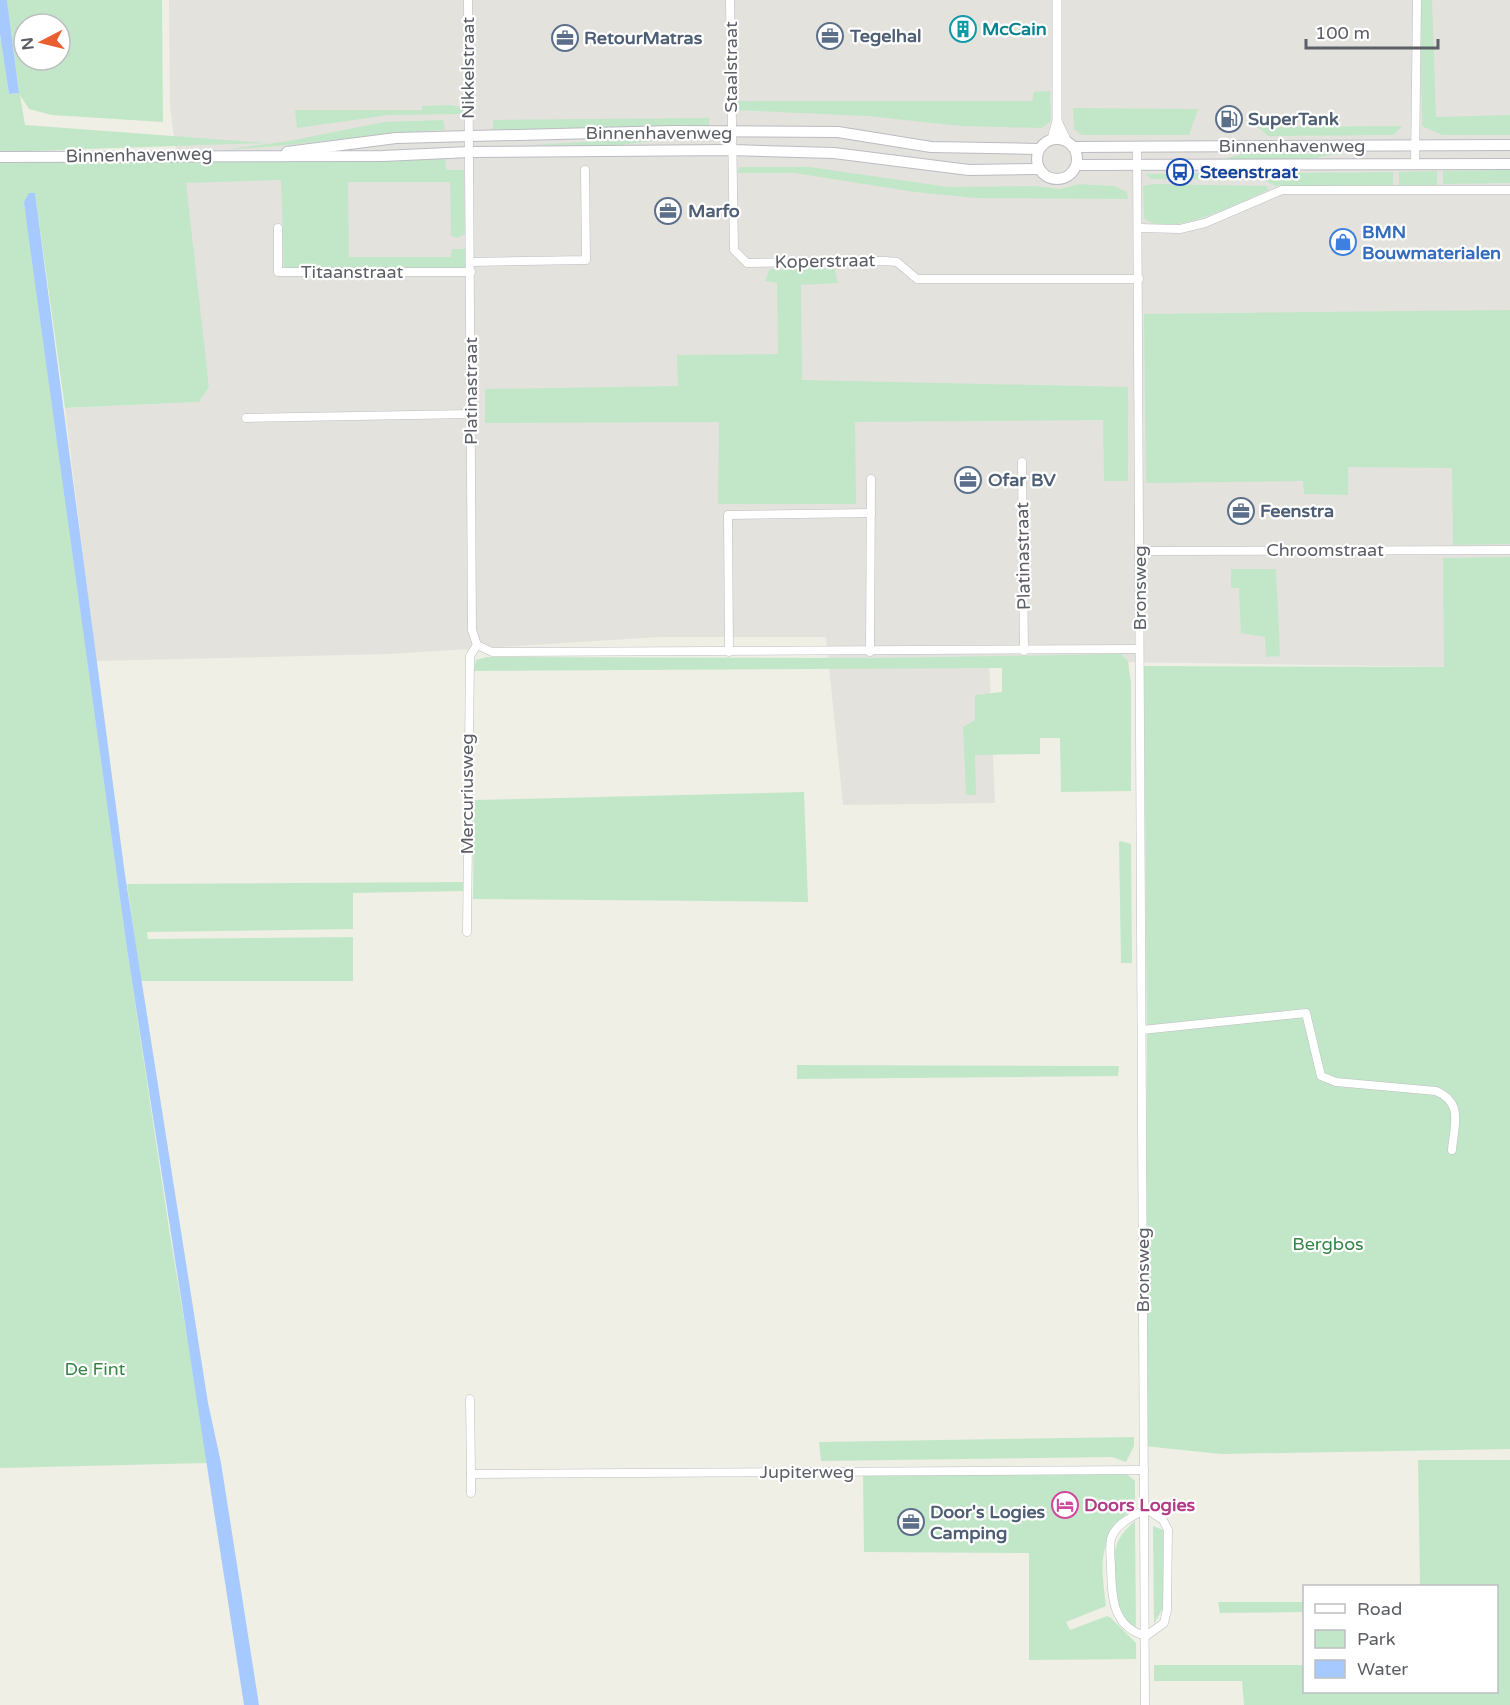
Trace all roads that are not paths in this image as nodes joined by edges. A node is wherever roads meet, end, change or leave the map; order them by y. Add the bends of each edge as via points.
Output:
1 (468, 0) edge
2 (730, 0) edge
3 (1057, 0) edge
4 (1417, 0) edge
5 (1057, 121) junction
6 (731, 133) junction
7 (469, 136) junction
8 (1053, 139) junction
9 (1070, 143) junction
10 (1510, 145) edge
11 (1416, 146) junction
12 (1137, 147) junction
13 (1039, 149) junction
14 (731, 150) junction
15 (469, 152) junction
16 (278, 154) junction
17 (0, 156) edge
18 (1415, 164) junction
19 (1510, 164) edge
20 (1077, 165) junction
21 (1138, 166) junction
22 (1039, 168) junction
23 (585, 170) dead end
24 (1510, 190) edge
25 (279, 228) dead end
26 (1139, 228) junction
27 (471, 262) junction
28 (471, 272) junction
29 (1139, 279) junction
30 (471, 414) junction
31 (246, 418) dead end
32 (1022, 462) dead end
33 (871, 479) dead end
34 (871, 513) junction
35 (1510, 550) edge
36 (1140, 551) junction
37 (477, 645) junction
38 (1139, 649) junction
39 (1024, 651) junction
40 (729, 652) junction
41 (870, 652) junction
42 (467, 932) dead end
43 (1142, 1030) junction
44 (1452, 1150) dead end
45 (470, 1399) dead end
46 (1144, 1470) junction
47 (471, 1474) junction
48 (471, 1493) dead end
49 (1146, 1509) junction
50 (1146, 1636) junction
51 (1145, 1705) edge

1 - 7 street, Nikkelstraat
2 - 6 street, Staalstraat
3 - 5 street
4 - 11 street
5 - 8 street
5 - 9 street
6 - 7 main road, Binnenhavenweg
6 - 13 main road, Binnenhavenweg via 838,132 932,147
6 - 14 street, Koperstraat
7 - 15 street, Platinastraat
7 - 16 main road, Binnenhavenweg via 369,140
8 - 9 main road
8 - 13 main road
9 - 12 main road, Binnenhavenweg
9 - 20 main road
10 - 11 main road, Binnenhavenweg
11 - 12 main road, Binnenhavenweg
11 - 18 street
12 - 21 street, Bronsweg
13 - 22 main road
14 - 15 main road, Binnenhavenweg
14 - 22 main road, Binnenhavenweg via 834,153 969,170
14 - 29 street, Koperstraat via 734,250 747,263 897,262 916,279
15 - 16 main road, Binnenhavenweg
15 - 27 street, Platinastraat
16 - 17 main road, Binnenhavenweg
18 - 19 main road, Binnenhavenweg
18 - 21 main road, Binnenhavenweg
20 - 21 main road, Binnenhavenweg
20 - 22 main road via 1069,176 1058,179
21 - 26 street, Bronsweg
23 - 27 street via 586,260
24 - 26 street via 1282,190 1205,223 1180,229
25 - 28 street, Titaanstraat via 278,273
26 - 29 street, Bronsweg
27 - 28 street, Platinastraat
28 - 30 street, Platinastraat
29 - 36 street, Bronsweg
30 - 31 street
30 - 37 street, Platinastraat via 472,630
32 - 39 street, Platinastraat
33 - 34 street
34 - 40 street via 728,515
34 - 41 street
35 - 36 street, Chroomstraat
36 - 38 street, Bronsweg
37 - 40 street via 492,652
37 - 42 street, Mercuriusweg via 470,656
38 - 39 street
38 - 43 street, Bronsweg
39 - 41 street
40 - 41 street
43 - 44 street via 1306,1013 1321,1076 1336,1082 1436,1091 1447,1096 1455,1111
43 - 46 street, Bronsweg
45 - 47 street
46 - 47 street, Jupiterweg
46 - 49 street, Bronsweg
47 - 48 street
49 - 50 street, Bronsweg
49 - 50 street via 1162,1520 1168,1530 1167,1610 1164,1623
49 - 50 street via 1124,1521 1111,1538 1113,1608 1121,1621
50 - 51 street, Bronsweg

